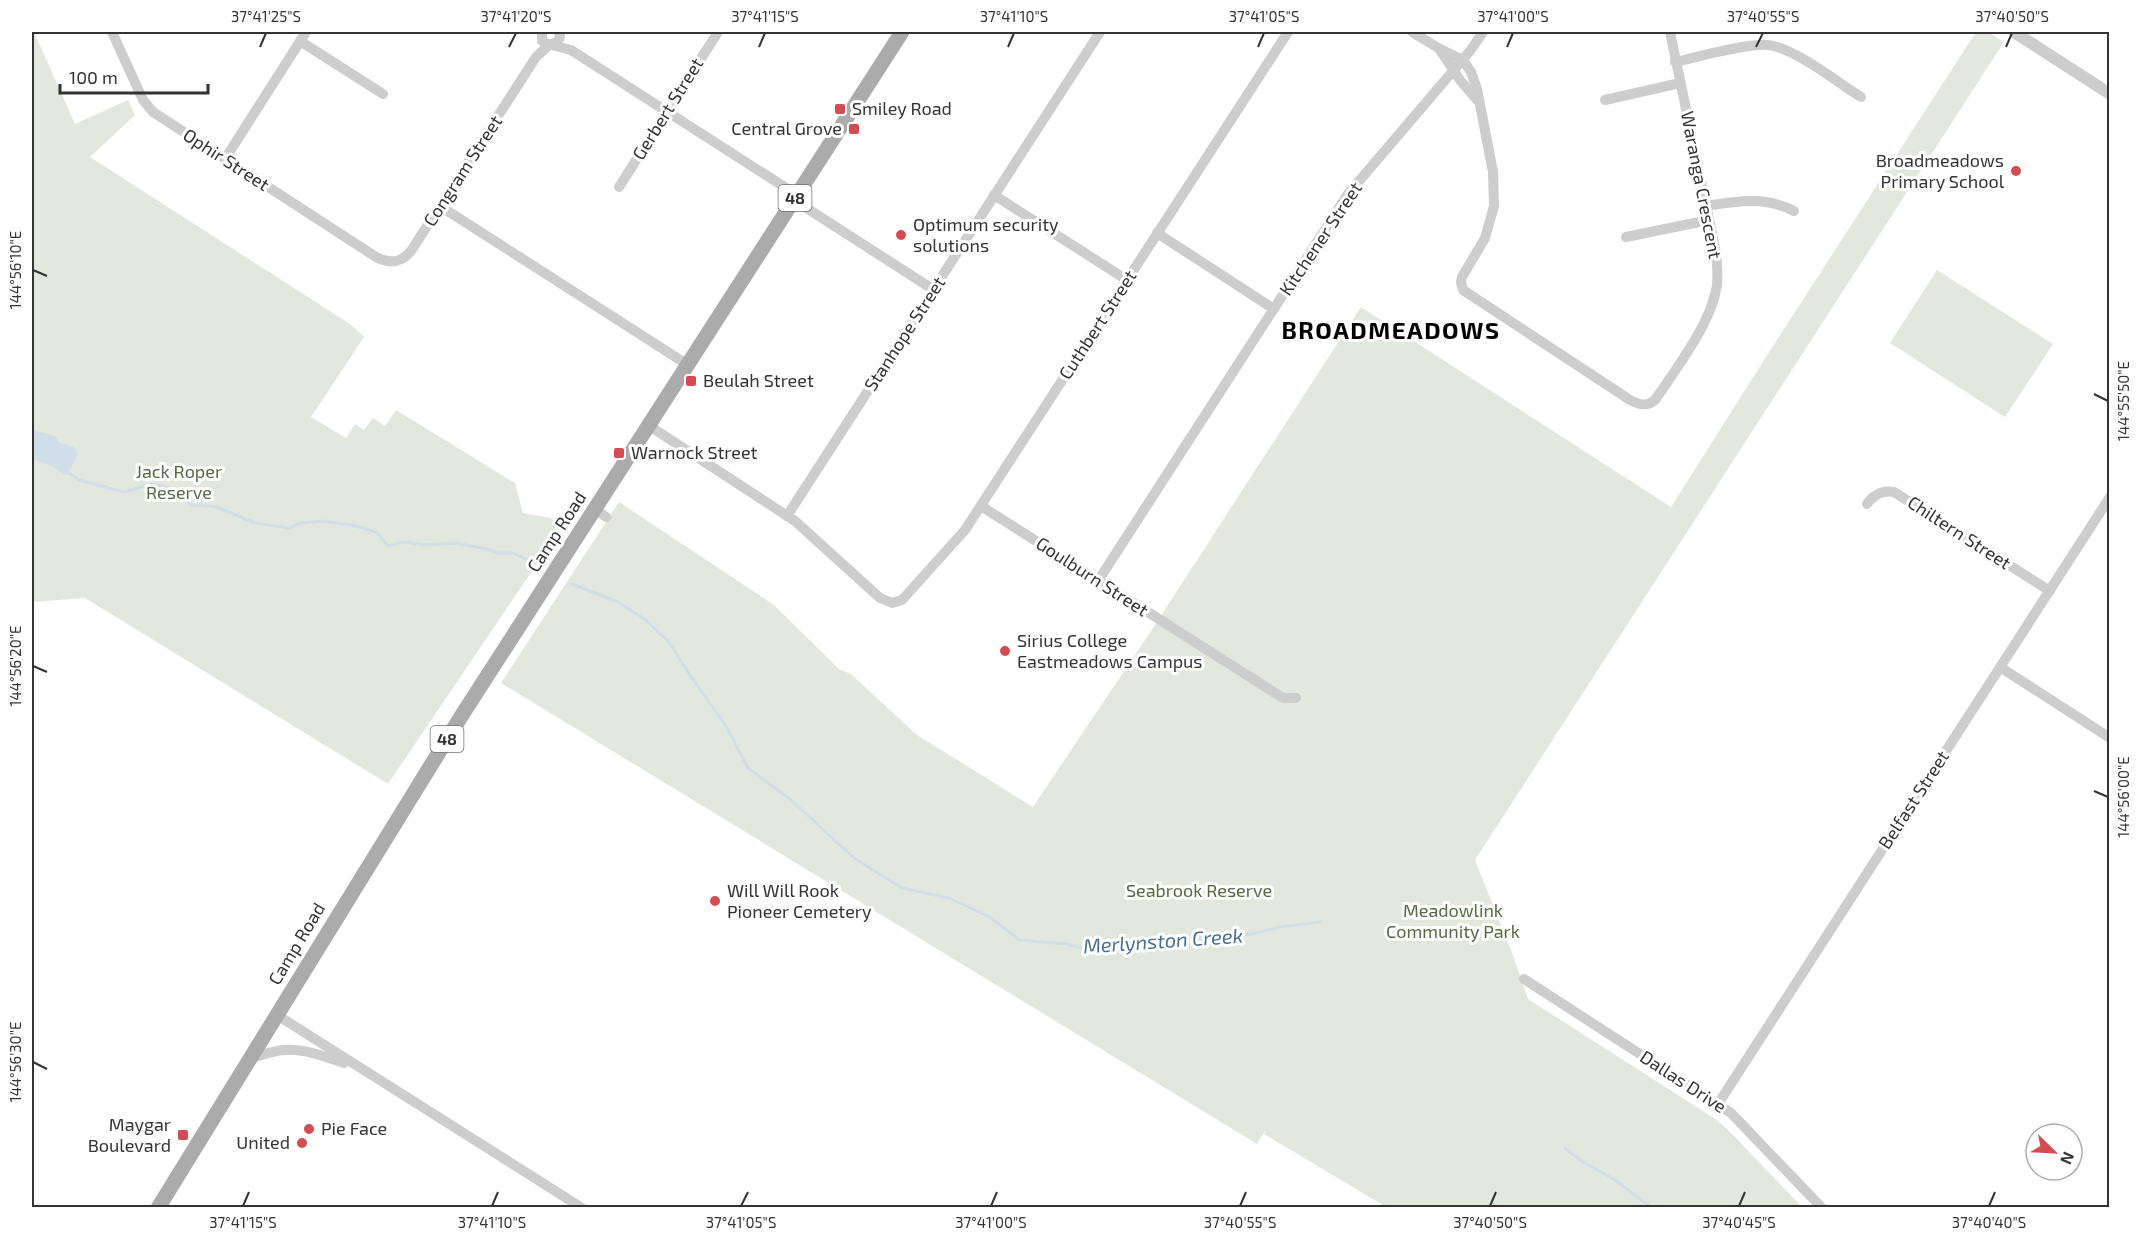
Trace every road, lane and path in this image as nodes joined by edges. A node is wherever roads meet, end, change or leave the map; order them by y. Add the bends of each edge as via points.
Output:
1 (112, 32) edge
2 (718, 32) edge
3 (902, 32) edge
4 (1100, 32) edge
5 (1287, 32) edge
6 (1412, 32) edge
7 (1483, 32) edge
8 (1670, 32) edge
9 (2014, 32) edge
10 (559, 33) edge
11 (303, 36) edge
12 (543, 38) edge
13 (1440, 49) junction
14 (571, 50) junction
15 (1462, 60) junction
16 (1676, 62) junction
17 (1454, 70) junction
18 (1680, 83) junction
19 (383, 94) dead end
20 (2109, 94) edge
21 (1861, 97) dead end
22 (1477, 100) junction
23 (1605, 100) dead end
24 (666, 112) junction
25 (225, 159) junction
26 (619, 187) dead end
27 (994, 195) junction
28 (796, 197) junction
29 (440, 206) junction
30 (1706, 206) junction
31 (1794, 211) dead end
32 (1709, 220) junction
33 (1157, 234) junction
34 (1626, 237) dead end
35 (376, 256) joint
36 (1127, 280) junction
37 (934, 290) junction
38 (1274, 309) junction
39 (688, 365) junction
40 (648, 426) junction
41 (2109, 497) edge
42 (1868, 504) dead end
43 (981, 506) junction
44 (788, 516) junction
45 (1098, 581) junction
46 (2049, 591) junction
47 (2000, 667) junction
48 (1296, 698) dead end
49 (2109, 738) edge
50 (1524, 979) dead end
51 (277, 1015) junction
52 (251, 1058) junction
53 (362, 1069) junction
54 (1718, 1104) junction
55 (158, 1208) edge
56 (582, 1208) edge
57 (1822, 1208) edge

1 - 25 street, Ophir Street via 147,106
2 - 24 street, Gerbert Street
3 - 28 main road, Camp Road / 48
4 - 27 street, Stanhope Street
5 - 33 street, Cuthbert Street
6 - 13 street
7 - 15 street, Kitchener Street
8 - 16 street, Waranga Crescent
9 - 20 street
10 - 12 street, Congram Street via 559,39
10 - 14 street
11 - 19 street
11 - 25 street
12 - 14 street
12 - 29 street, Congram Street via 536,57
13 - 15 street
13 - 17 street, Waranga Crescent
14 - 24 street
15 - 17 street, Kitchener Street
15 - 22 street, Waranga Crescent via 1475,82
16 - 18 street, Waranga Crescent
16 - 21 street via 1768,45 1792,54
17 - 22 street, Waranga Crescent
17 - 38 street, Kitchener Street via 1348,194
18 - 23 street
18 - 30 street, Waranga Crescent
22 - 32 street, Waranga Crescent via 1493,172 1494,206 1485,238 1462,277 1463,290 1636,403 1647,404 1655,399 1709,313 1717,277
24 - 26 street, Gerbert Street
24 - 28 street
25 - 35 street, Ophir Street
27 - 36 street
27 - 37 street, Stanhope Street
28 - 37 street
28 - 39 main road, Camp Road / 48
29 - 35 street, Congram Street via 407,256 394,262
29 - 39 street
30 - 31 street via 1764,201
30 - 32 street, Waranga Crescent
32 - 34 street
33 - 36 street, Cuthbert Street
33 - 38 street
36 - 43 street, Cuthbert Street
37 - 44 street, Stanhope Street
38 - 45 street, Kitchener Street
39 - 40 main road, Camp Road / 48
40 - 44 street
40 - 51 main road, Camp Road / 48 via 601,513 462,715
41 - 46 street, Belfast Street
42 - 46 street, Chiltern Street via 1881,492 1894,492
43 - 44 street, Cuthbert Street via 951,547 907,595 892,603 874,593
43 - 45 street, Goulburn Street
45 - 48 street, Goulburn Street via 1283,698
46 - 47 street, Belfast Street
47 - 49 street
47 - 54 street, Belfast Street
50 - 54 street, Dallas Drive
51 - 52 main road, Camp Road / 48
51 - 53 street
52 - 53 street via 289,1050
52 - 55 main road, Camp Road / 48
53 - 56 street
54 - 57 street, Dallas Drive via 1741,1122

